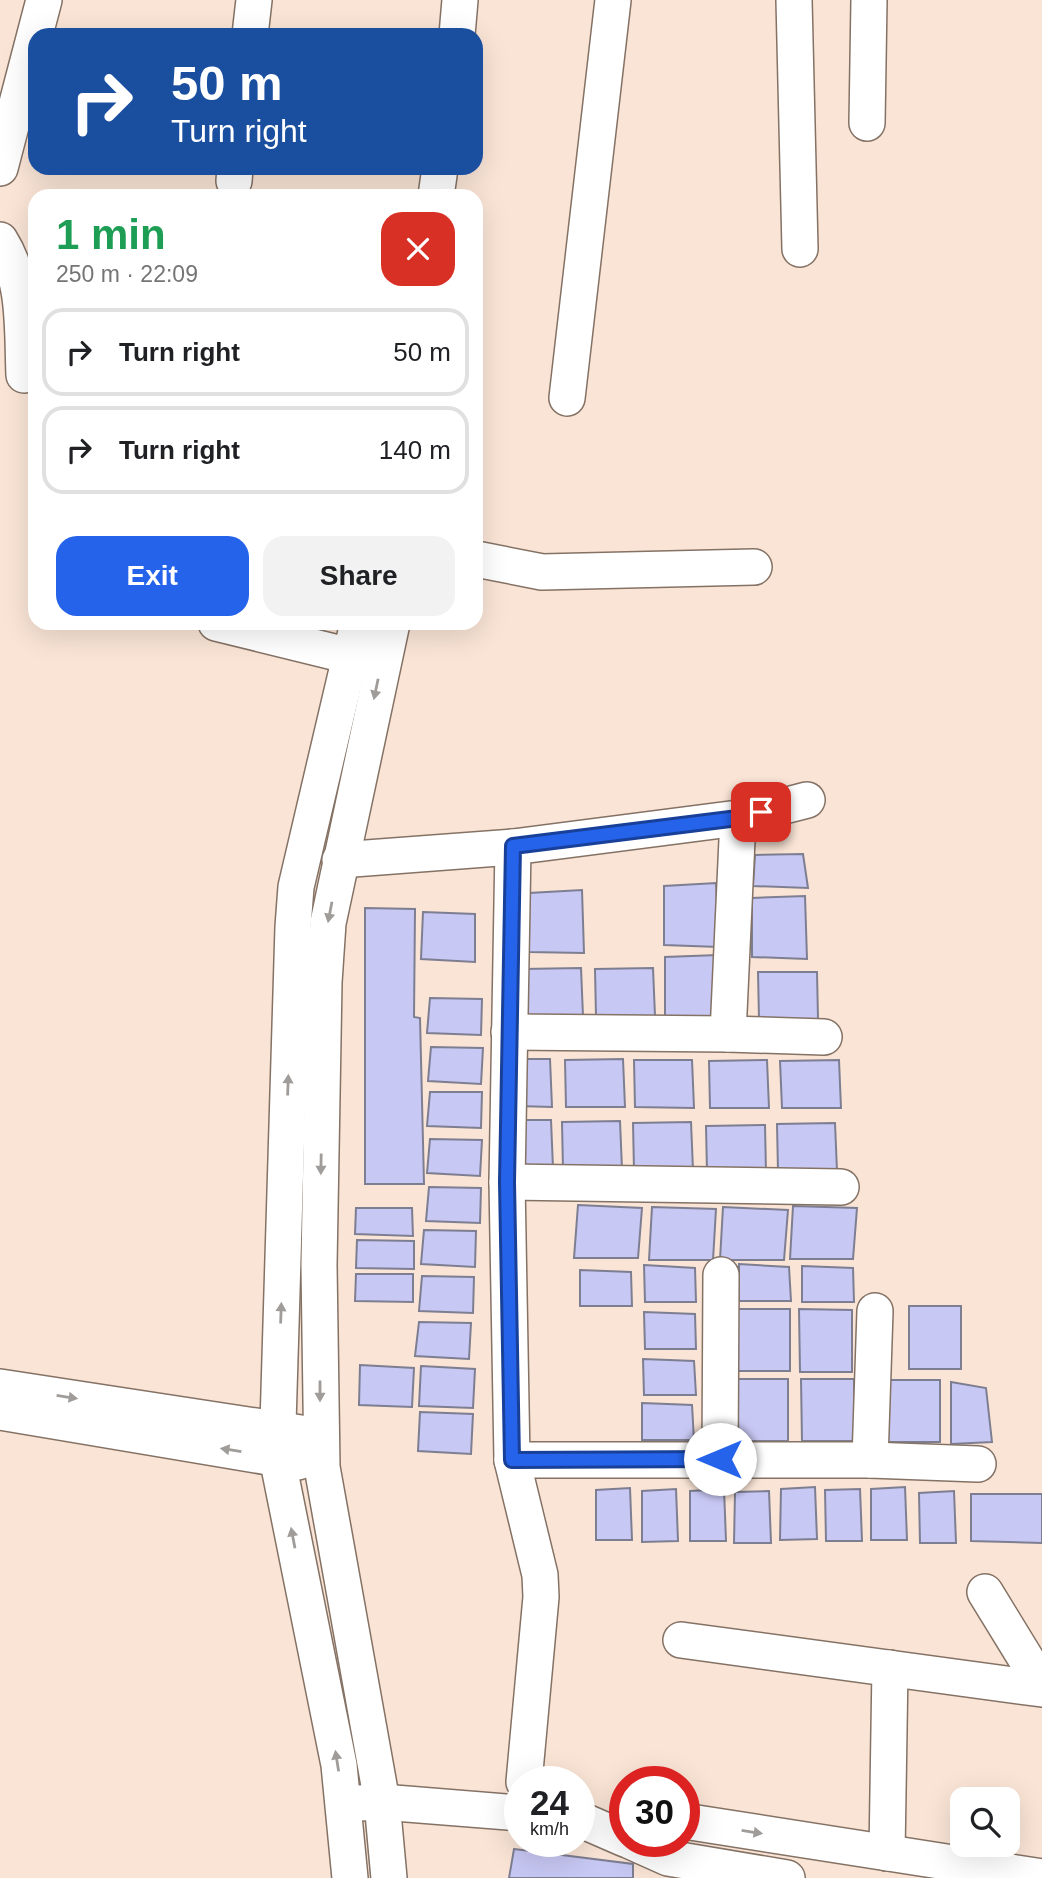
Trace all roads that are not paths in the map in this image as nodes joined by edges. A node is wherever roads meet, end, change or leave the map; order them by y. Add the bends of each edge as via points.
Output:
1 (44, 0) edge
2 (254, 0) edge
3 (460, 0) edge
4 (613, 0) edge
5 (794, 0) edge
6 (869, 0) edge
7 (37, 28) edge
8 (251, 28) edge
9 (458, 28) edge
10 (28, 61) edge
11 (867, 123) dead end
12 (0, 168) edge
13 (0, 240) edge
14 (800, 249) dead end
15 (24, 375) dead end
16 (567, 398) dead end
17 (483, 559) edge
18 (754, 566) dead end
19 (276, 630) edge
20 (390, 630) edge
21 (354, 639) edge
22 (807, 800) dead end
23 (738, 818) junction
24 (513, 846) junction
25 (340, 860) junction
26 (509, 1032) junction
27 (729, 1034) junction
28 (824, 1037) dead end
29 (507, 1182) junction
30 (841, 1188) dead end
31 (722, 1275) dead end
32 (875, 1311) dead end
33 (0, 1387) edge
34 (0, 1412) edge
35 (277, 1444) junction
36 (321, 1451) junction
37 (720, 1459) junction
38 (512, 1460) junction
39 (870, 1460) junction
40 (978, 1464) dead end
41 (985, 1592) dead end
42 (681, 1640) dead end
43 (890, 1668) junction
44 (1042, 1687) edge
45 (525, 1766) edge
46 (382, 1802) junction
47 (342, 1804) junction
48 (504, 1812) edge
49 (700, 1824) edge
50 (887, 1853) junction
51 (666, 1857) edge
52 (1042, 1877) edge
53 (350, 1878) edge
54 (389, 1878) edge
55 (787, 1878) edge

1 - 7 street
2 - 8 street
3 - 9 street
4 - 16 street
5 - 14 street
6 - 11 street
10 - 12 street
13 - 15 street via 12,258 20,285
17 - 18 street via 542,572
19 - 21 street
20 -> 25 street
35 -> 21 street via 296,887
22 - 23 street
23 - 24 street
23 - 27 street
24 - 25 street
24 - 26 street
25 -> 36 street via 328,923 324,982
26 - 27 street
26 - 29 street
27 - 28 street
29 - 30 street
29 - 38 street
31 - 37 street
32 - 39 street
33 -> 35 street
35 -> 34 street
35 - 36 street
47 -> 35 street via 339,1765
36 - 46 street
37 - 38 street
37 - 39 street
38 - 45 street via 541,1575
39 - 40 street
41 - 44 street
42 - 43 street
43 - 44 street
43 - 50 street
46 - 47 street
46 - 48 street
46 - 54 street
47 - 53 street
49 -> 50 street
50 - 52 street
51 - 55 street

